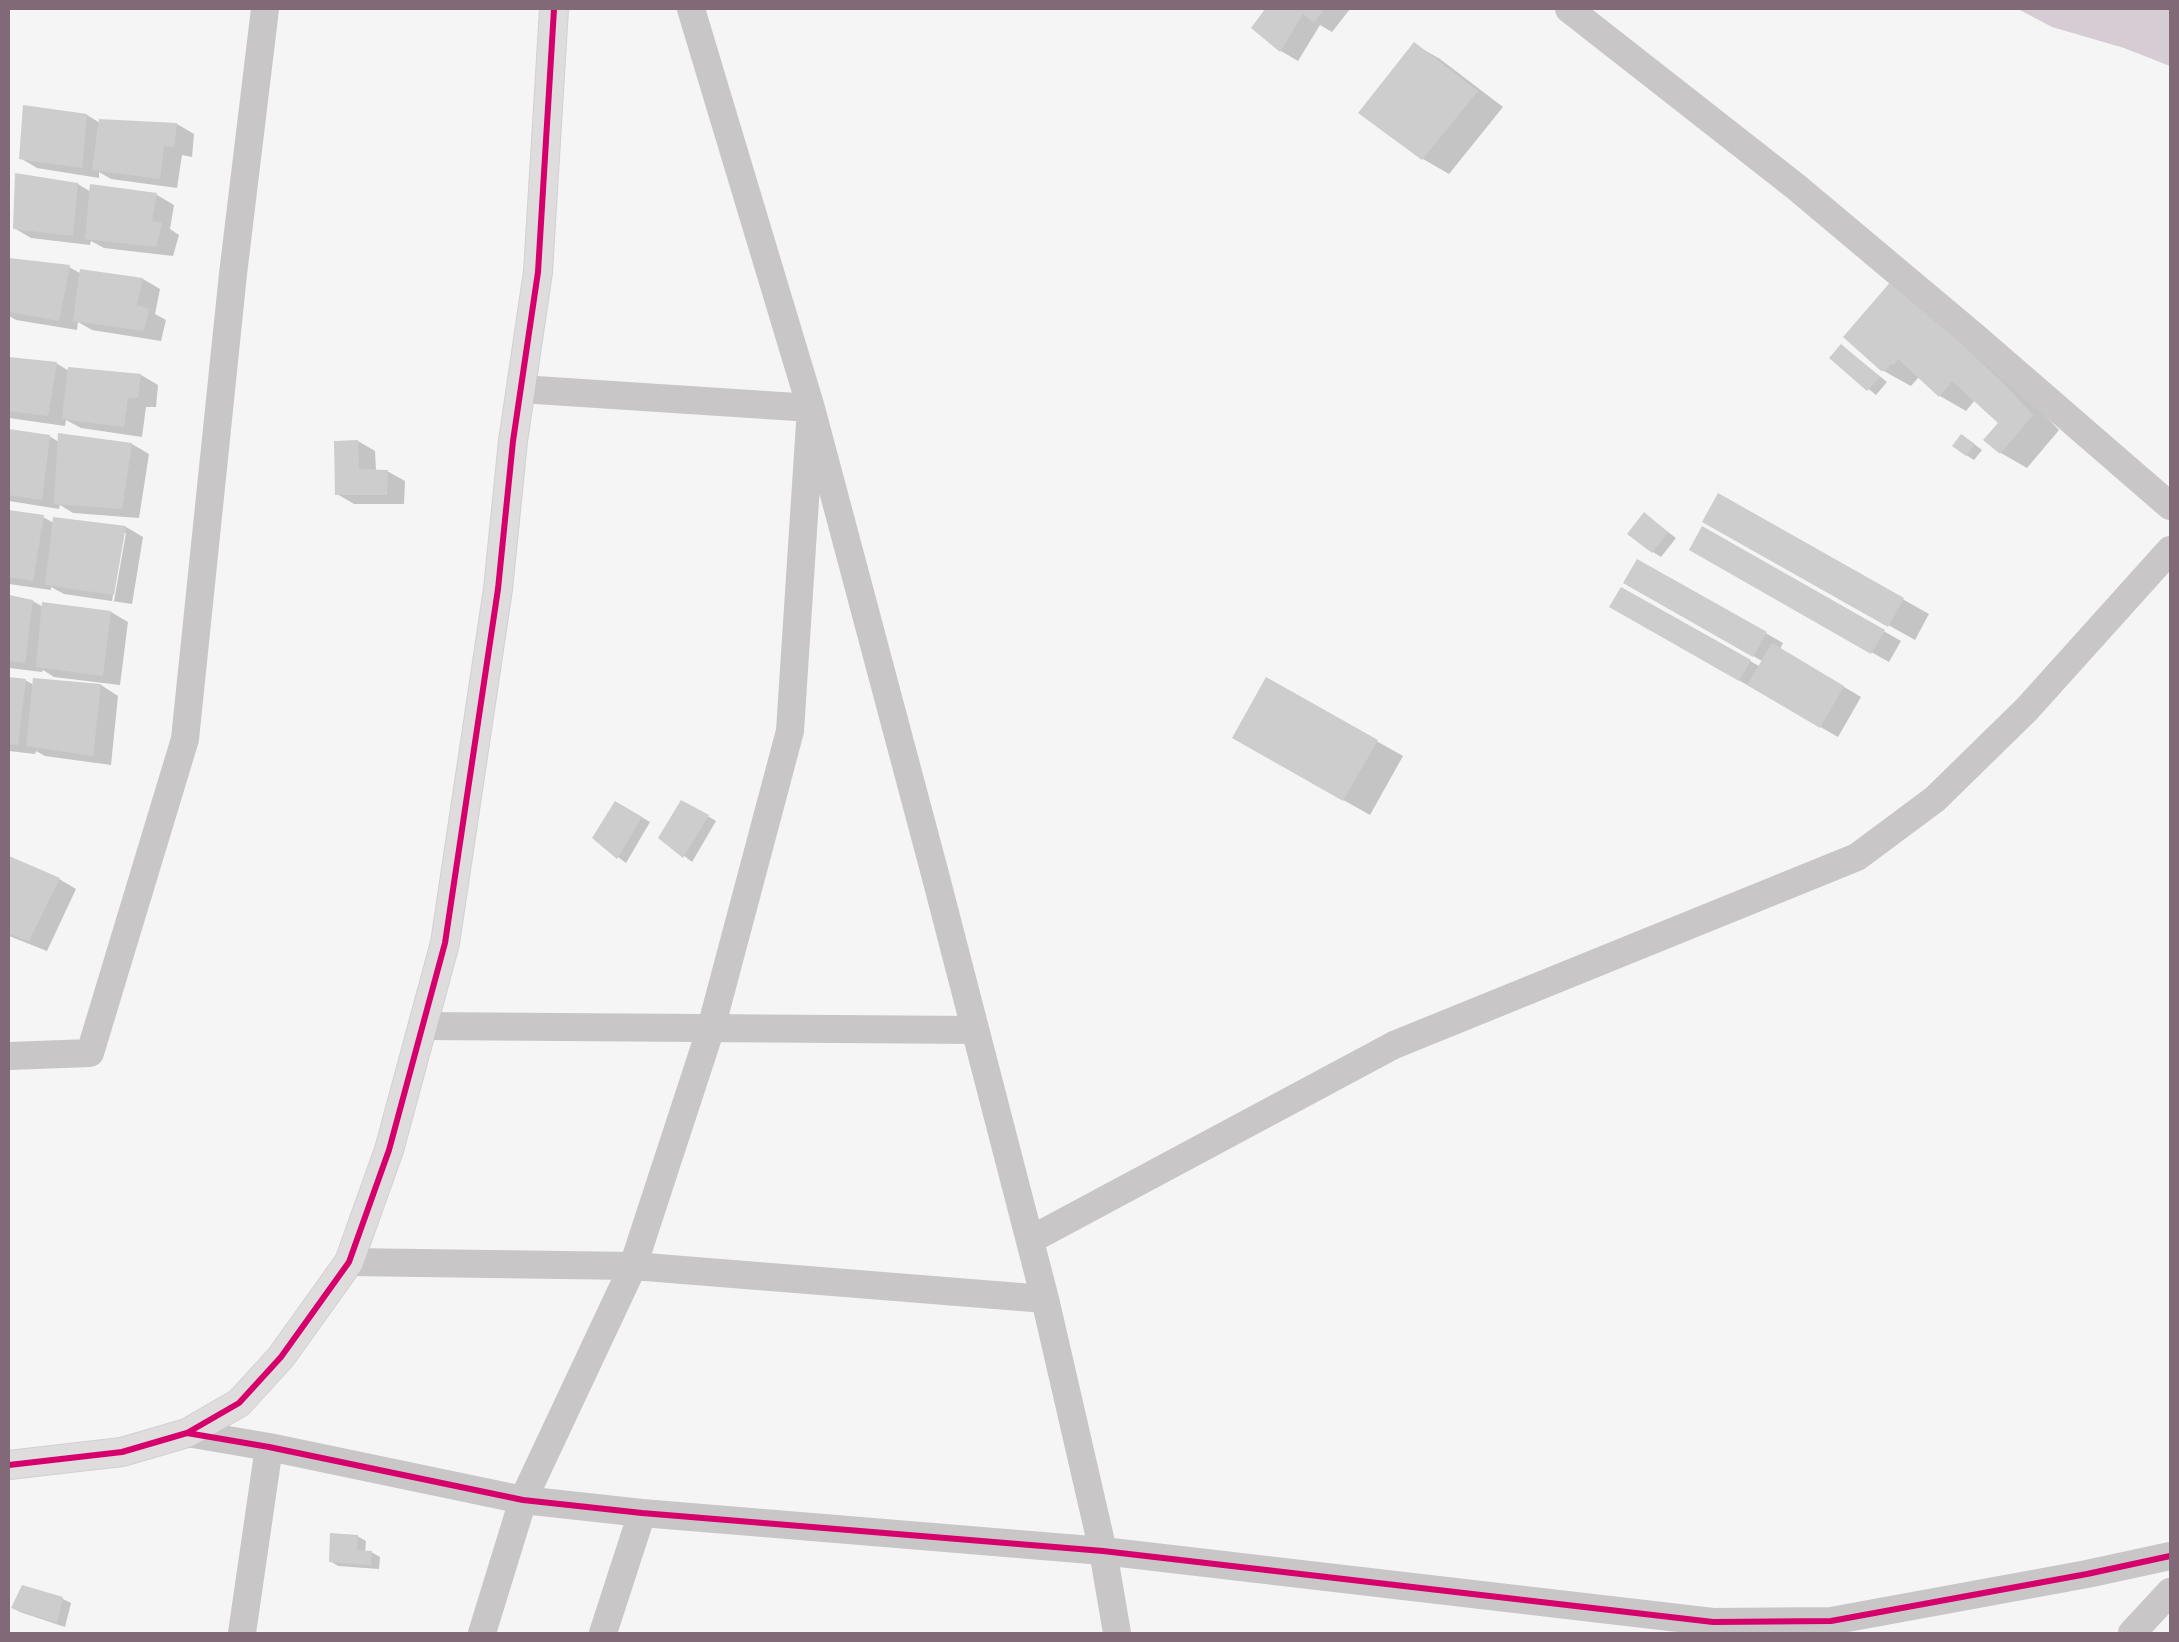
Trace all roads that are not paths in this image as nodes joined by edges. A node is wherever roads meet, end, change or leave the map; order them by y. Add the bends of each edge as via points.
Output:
1 (265, 9) edge
2 (554, 9) edge
3 (691, 9) edge
4 (1569, 9) edge
5 (521, 389) junction
6 (811, 408) junction
7 (2170, 506) edge
8 (2170, 550) edge
9 (422, 1026) junction
10 (711, 1028) junction
11 (975, 1030) junction
12 (9, 1056) edge
13 (1030, 1240) junction
14 (349, 1262) junction
15 (633, 1266) junction
16 (1045, 1298) junction
17 (187, 1433) junction
18 (268, 1448) junction
19 (9, 1465) edge
20 (523, 1500) junction
21 (642, 1513) junction
22 (1103, 1551) junction
23 (2170, 1556) edge
24 (2170, 1592) edge
25 (242, 1633) edge
26 (482, 1633) edge
27 (603, 1633) edge
28 (1118, 1633) edge
29 (2132, 1633) edge

1 - 12 street via 232,284 186,739 90,1053
2 - 5 street via 538,272
3 - 6 street
4 - 7 street via 1795,186
5 - 6 street
5 - 9 street via 498,589 445,943
6 - 10 street via 790,731
6 - 11 street
8 - 13 street via 2027,709 1935,800 1858,856 1394,1045
9 - 10 street
9 - 14 street via 388,1150
10 - 11 street
10 - 15 street
11 - 13 street
13 - 16 street
14 - 15 street
14 - 17 street via 281,1357 239,1403
15 - 16 street
15 - 20 street
16 - 22 street
17 - 18 street
17 - 19 street via 122,1452
18 - 20 street
18 - 25 street
20 - 21 street
20 - 26 street
21 - 22 street
21 - 27 street
22 - 23 street via 1714,1622 1832,1620
22 - 28 street
24 - 29 street

